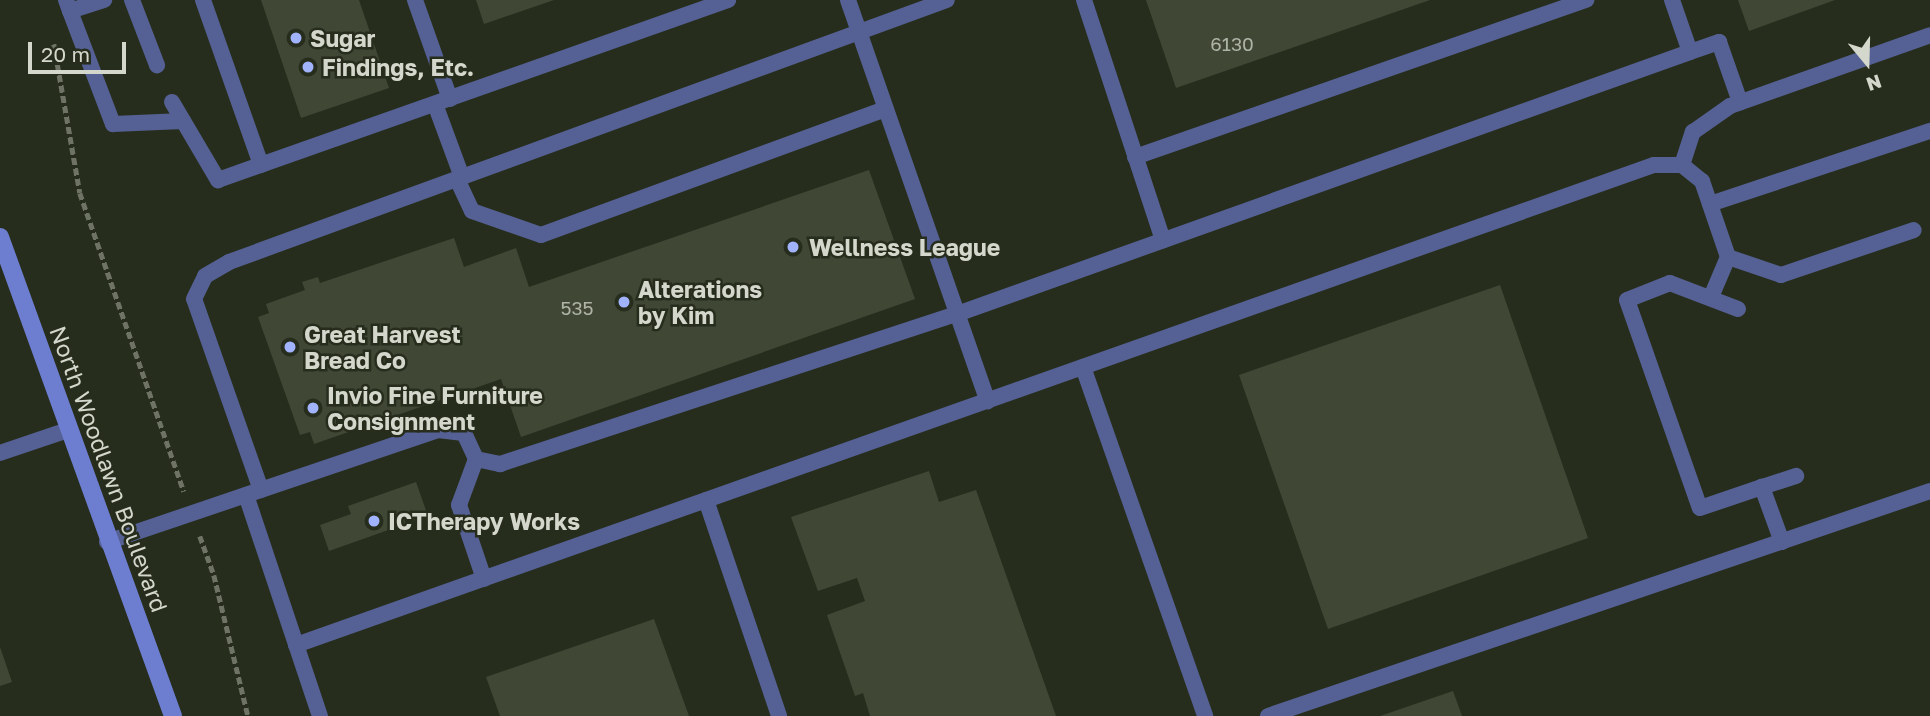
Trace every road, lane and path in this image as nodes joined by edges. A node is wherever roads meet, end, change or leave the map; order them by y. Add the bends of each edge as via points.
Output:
1 (104, 0) edge
2 (132, 0) edge
3 (203, 0) edge
4 (415, 0) edge
5 (728, 0) edge
6 (848, 0) edge
7 (947, 0) edge
8 (1084, 0) edge
9 (1586, 0) edge
10 (1672, 0) edge
11 (68, 6) edge
12 (859, 32) junction
13 (53, 35) dead end
14 (1930, 35) edge
15 (1690, 52) junction
16 (157, 65) dead end
17 (172, 102) dead end
18 (442, 102) junction
19 (1740, 102) junction
20 (886, 109) junction
21 (183, 121) junction
22 (1930, 131) edge
23 (1135, 157) junction
24 (1682, 164) junction
25 (261, 165) junction
26 (459, 178) junction
27 (1710, 204) junction
28 (1914, 230) dead end
29 (1163, 240) junction
30 (2, 249) edge
31 (1728, 257) junction
32 (1711, 298) junction
33 (1738, 309) dead end
34 (957, 314) junction
35 (1083, 367) junction
36 (988, 401) junction
37 (68, 430) junction
38 (0, 453) edge
39 (476, 459) junction
40 (1796, 476) dead end
41 (1762, 488) junction
42 (1930, 491) edge
43 (254, 493) junction
44 (706, 500) junction
45 (192, 514) junction
46 (107, 542) junction
47 (1782, 542) junction
48 (484, 579) junction
49 (296, 645) junction
50 (173, 716) edge
51 (248, 716) edge
52 (320, 716) edge
53 (779, 716) edge
54 (1205, 716) edge
55 (1268, 716) edge

1 - 11 lane
2 - 16 lane
3 - 25 lane
4 - 18 lane
5 - 18 lane
6 - 12 lane
7 - 12 lane
8 - 23 lane
9 - 23 lane
10 - 15 lane
11 - 21 lane via 113,124
12 - 20 lane
12 - 26 lane
13 - 45 path via 80,193
14 - 19 lane
15 - 19 lane via 1719,42
15 - 29 lane
17 - 21 lane
18 - 25 lane
18 - 26 lane
19 - 24 lane via 1693,132
20 - 26 lane via 541,235 472,211
20 - 34 lane
21 - 25 lane via 219,180
22 - 27 lane
23 - 29 lane
24 - 27 lane via 1702,181
24 - 35 lane via 1654,165
26 - 43 lane via 229,262 205,276 194,299
27 - 31 lane
28 - 31 lane via 1781,275
29 - 34 lane
30 - 37 main road, North Woodlawn Boulevard
31 - 32 lane
32 - 33 lane
32 - 41 lane via 1670,283 1627,300 1700,508
34 - 36 lane
34 - 39 lane via 500,464
35 - 36 lane
35 - 54 lane
36 - 44 lane
37 - 38 lane
37 - 46 main road, North Woodlawn Boulevard
39 - 43 lane via 464,433 438,430
39 - 48 lane via 459,505
40 - 41 lane
41 - 47 lane
42 - 47 lane
43 - 45 lane
43 - 49 lane
44 - 48 lane
44 - 53 lane
45 - 46 lane
45 - 51 path via 214,575
46 - 50 main road, North Woodlawn Boulevard
47 - 55 lane
48 - 49 lane
49 - 52 lane

